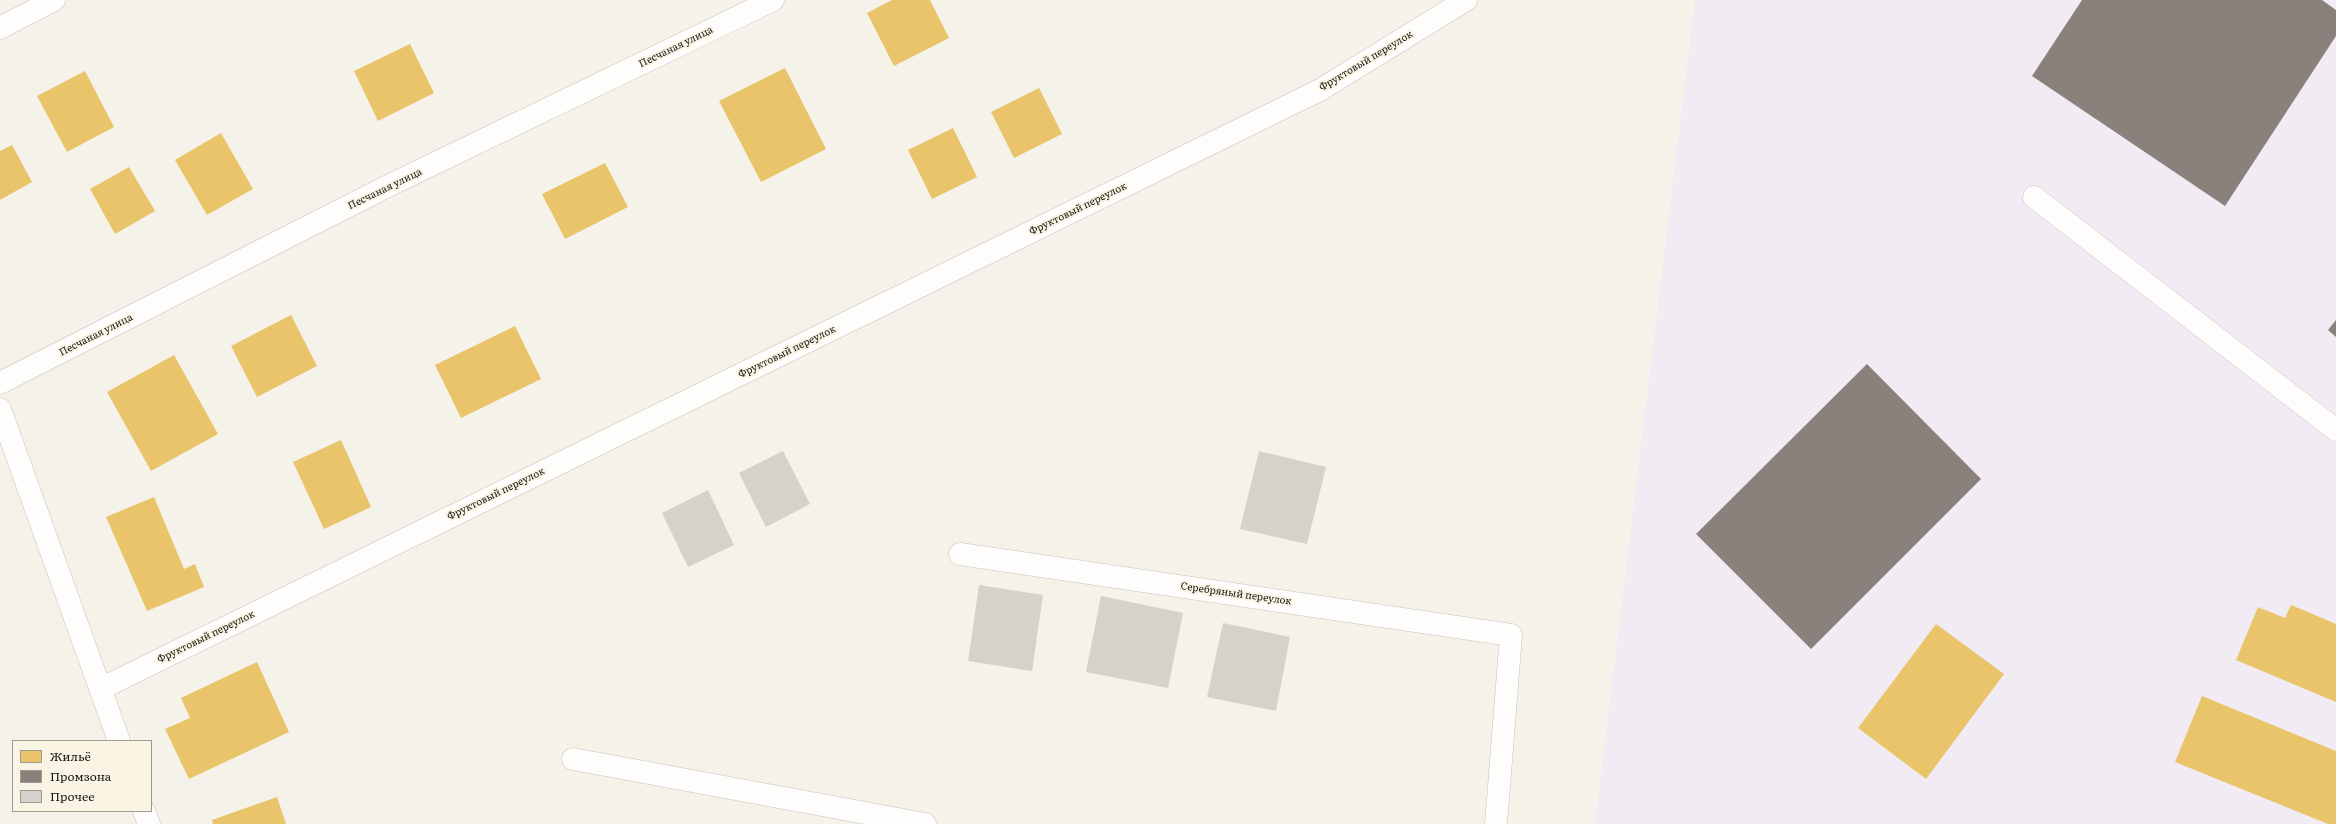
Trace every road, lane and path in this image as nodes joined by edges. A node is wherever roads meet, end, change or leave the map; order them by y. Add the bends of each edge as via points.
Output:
1 (54, 0) edge
2 (773, 0) edge
3 (1466, 0) edge
4 (0, 28) edge
5 (2034, 197) dead end
6 (0, 384) edge
7 (0, 409) edge
8 (2336, 430) edge
9 (960, 554) dead end
10 (100, 689) junction
11 (119, 740) edge
12 (573, 759) dead end
13 (144, 812) edge
14 (149, 824) edge
15 (925, 824) edge
16 (1496, 824) edge

1 - 4 street
2 - 6 street, Песчаная улица via 390,185
3 - 10 street, Фруктовый переулок via 1320,90
5 - 8 street
7 - 10 street
9 - 16 street, Серебряный переулок via 1511,635
10 - 11 street
12 - 15 street
13 - 14 street

